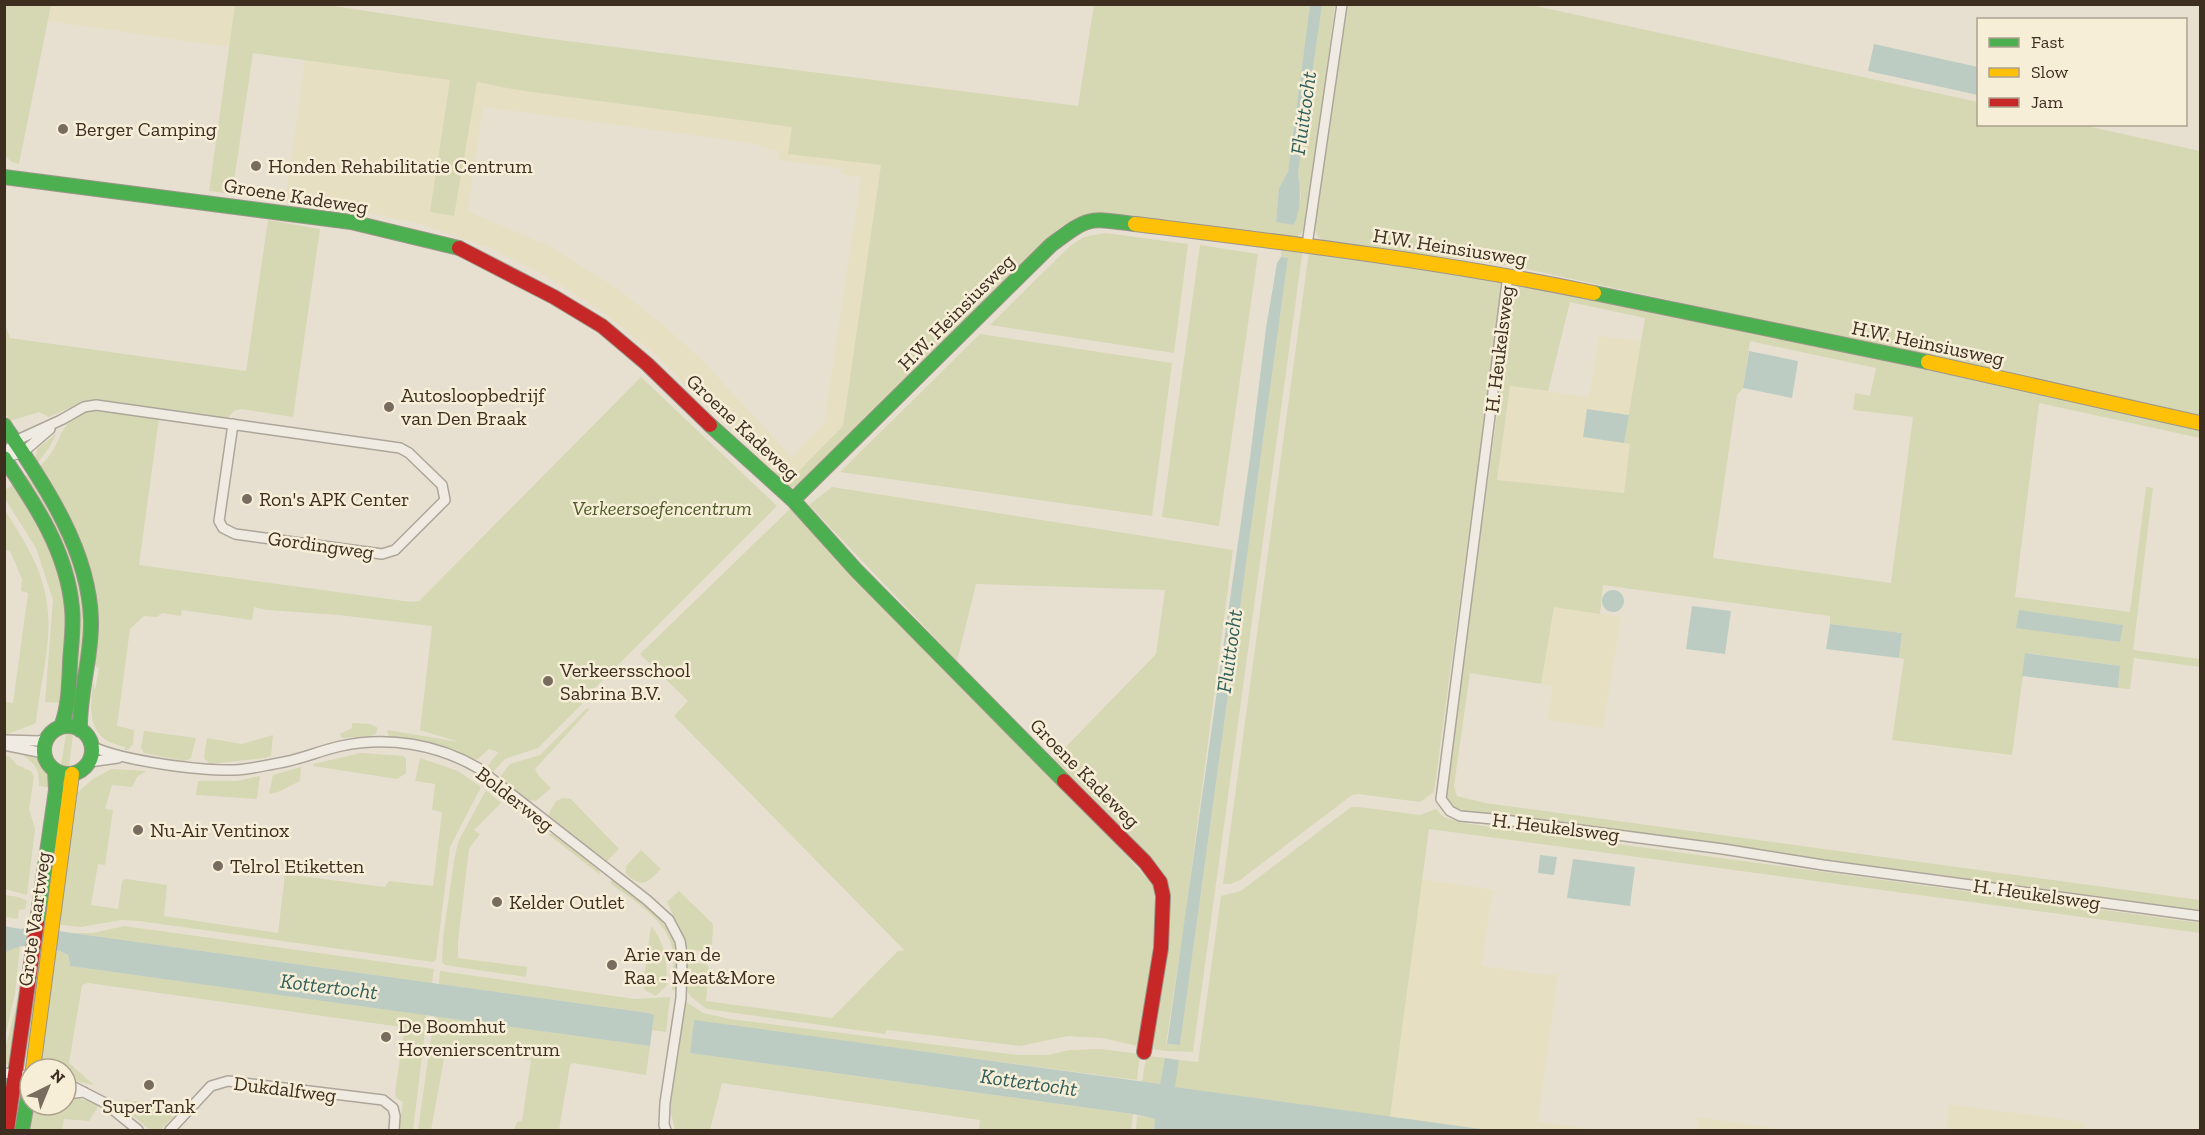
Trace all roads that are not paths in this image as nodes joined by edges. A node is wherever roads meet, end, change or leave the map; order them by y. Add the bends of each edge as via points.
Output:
1 (1342, 4) edge
2 (7, 176) edge
3 (1307, 245) junction
4 (1508, 275) junction
5 (233, 423) junction
6 (2200, 423) edge
7 (4, 425) edge
8 (18, 447) junction
9 (4, 457) edge
10 (793, 500) junction
11 (61, 727) junction
12 (80, 730) junction
13 (47, 738) junction
14 (4, 740) edge
15 (4, 745) edge
16 (92, 746) junction
17 (44, 753) junction
18 (124, 757) junction
19 (89, 762) junction
20 (55, 770) junction
21 (72, 774) junction
22 (2200, 916) edge
23 (1144, 1052) dead end
24 (35, 1057) edge
25 (17, 1074) edge
26 (9, 1087) edge
27 (78, 1089) edge
28 (84, 1092) junction
29 (78, 1093) edge
30 (8, 1131) edge
31 (138, 1131) edge
32 (170, 1131) edge
33 (394, 1131) edge
34 (666, 1131) edge

1 - 3 street
2 - 10 street, Groene Kadeweg via 351,222 460,248 602,326
3 - 4 street, H.W. Heinsiusweg
3 - 10 street, H.W. Heinsiusweg via 1094,219 1080,223 1051,245
4 - 6 street, H.W. Heinsiusweg
4 - 22 street, H. Heukelsweg via 1441,799 1450,811 1460,816
5 - 5 street, Gordingweg via 400,448 442,485 445,500 390,553 235,534 223,528 219,520
5 - 8 street, Gordingweg via 96,405 84,407
7 - 8 street
8 - 9 street, Gordingweg
8 - 12 street via 66,524 84,567 91,621
9 - 11 street via 47,526 67,575 72,632 67,708
10 - 23 street, Groene Kadeweg via 856,570 1145,862 1160,882 1161,948
11 - 12 street
11 - 13 street
12 - 16 street
13 - 14 street
13 - 17 street
15 - 17 street
16 - 18 street, Bolderweg
16 - 19 street
17 - 20 street
18 - 19 street, Bolderweg
18 - 34 street, Bolderweg via 235,770 374,741 432,748 478,768 647,900 669,920 680,941 681,998 665,1103
19 - 21 street
20 - 21 street
20 - 25 street, Grote Vaartweg via 56,790
21 - 24 street, Grote Vaartweg
25 - 26 street, Grote Vaartweg
26 - 30 street, Grote Vaartweg
27 - 28 street
28 - 29 street
28 - 31 street via 105,1103
32 - 33 street, Dukdalfweg via 211,1086 228,1081 383,1100 393,1108

